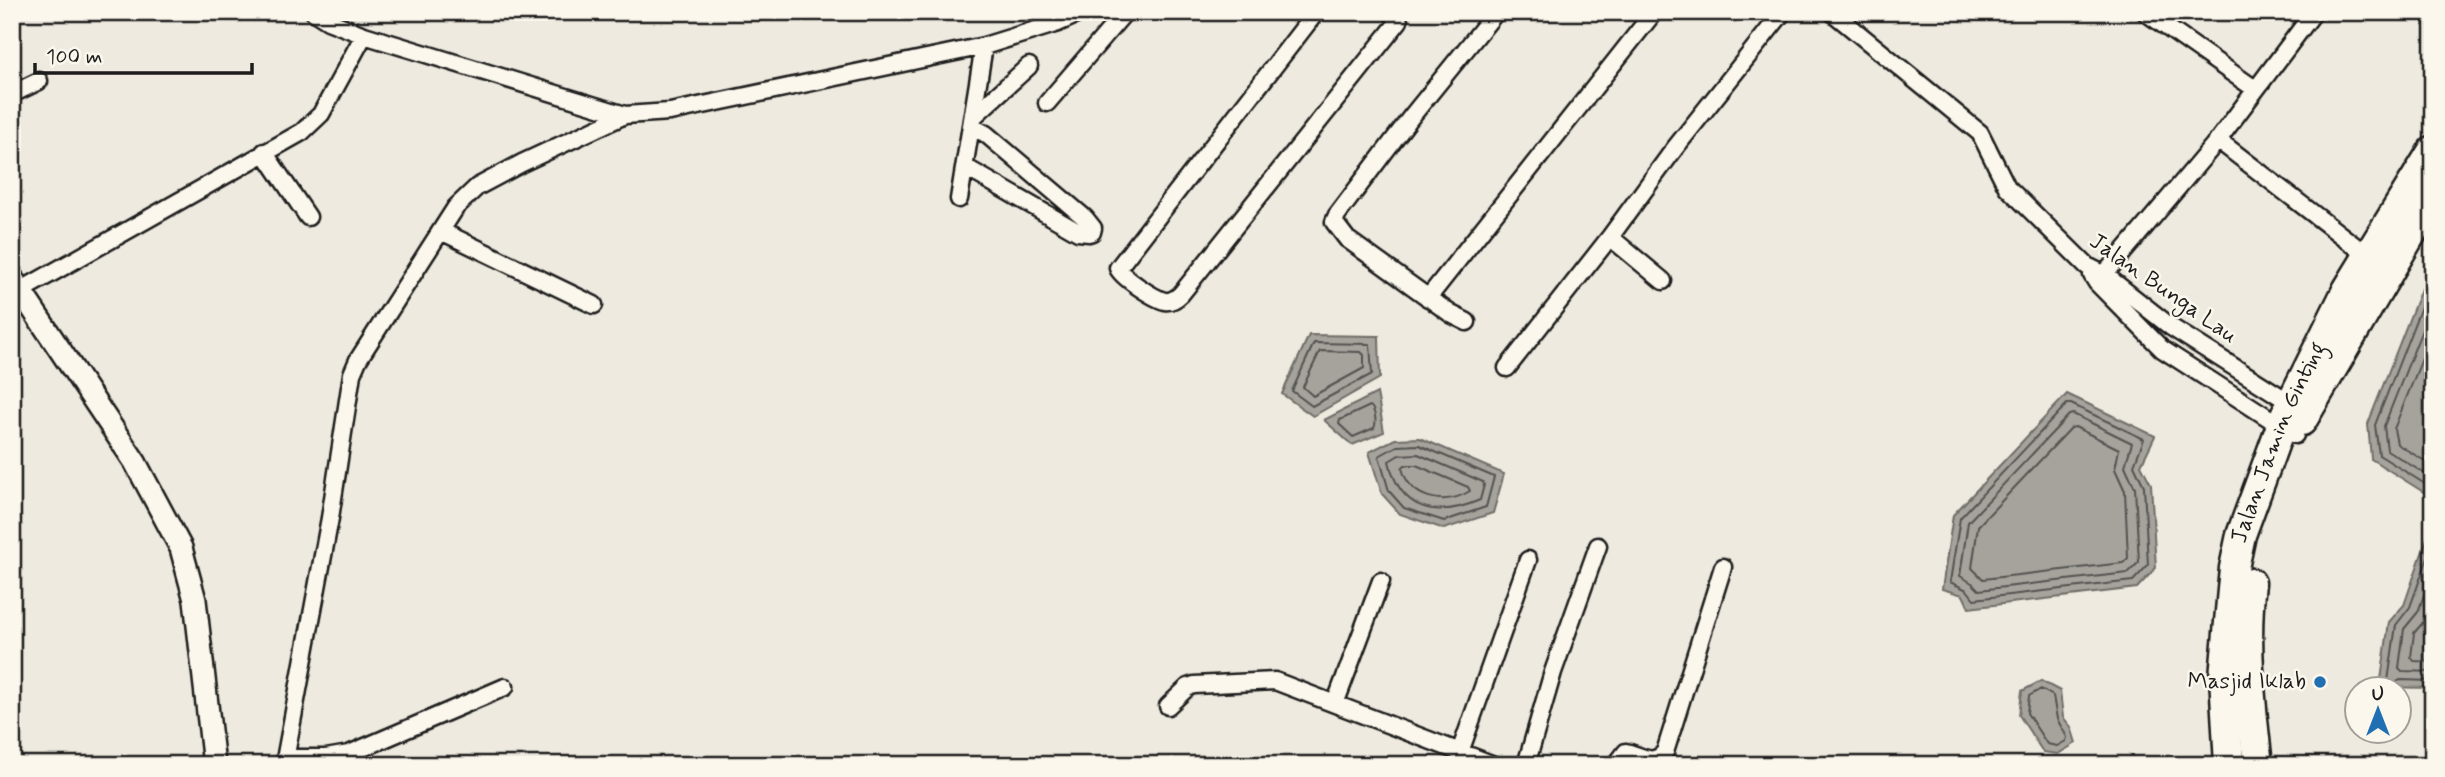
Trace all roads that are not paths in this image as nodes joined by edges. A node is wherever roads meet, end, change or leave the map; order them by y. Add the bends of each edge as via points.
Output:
1 (314, 12) edge
2 (1083, 12) edge
3 (1125, 12) edge
4 (1316, 12) edge
5 (1391, 12) edge
6 (1496, 12) edge
7 (1654, 12) edge
8 (1783, 12) edge
9 (1832, 12) edge
10 (2146, 12) edge
11 (2314, 12) edge
12 (364, 36) junction
13 (984, 46) junction
14 (1029, 66) dead end
15 (38, 81) dead end
16 (2255, 89) junction
17 (12, 94) edge
18 (1047, 103) dead end
19 (625, 115) junction
20 (972, 121) junction
21 (2218, 140) junction
22 (2433, 150) edge
23 (264, 152) junction
24 (965, 167) junction
25 (2433, 197) edge
26 (959, 199) dead end
27 (309, 217) dead end
28 (441, 231) junction
29 (1610, 237) junction
30 (2368, 256) junction
31 (2101, 279) junction
32 (1663, 281) dead end
33 (16, 284) edge
34 (1428, 298) junction
35 (594, 305) dead end
36 (1467, 322) dead end
37 (1507, 368) dead end
38 (2293, 419) junction
39 (1598, 546) dead end
40 (1528, 560) dead end
41 (1723, 567) dead end
42 (1381, 581) dead end
43 (505, 687) dead end
44 (1335, 704) junction
45 (1168, 706) dead end
46 (1460, 752) junction
47 (285, 761) edge
48 (214, 765) edge
49 (1494, 765) edge
50 (1526, 765) edge
51 (1616, 765) edge
52 (2229, 765) edge
53 (2258, 765) edge

1 - 12 street
2 - 13 street
3 - 18 street
4 - 5 street via 1118,268 1122,276 1164,301 1181,294 1399,21
6 - 34 street via 1410,117 1334,222 1347,239
7 - 34 street
8 - 29 street
9 - 31 street, Jalan Bunga Lau via 1971,124 2007,187
10 - 16 street
11 - 16 street
12 - 19 street
12 - 23 street via 321,114 302,132
13 - 19 street via 670,112
13 - 20 street
14 - 20 street
15 - 17 street
16 - 21 street
19 - 28 street via 477,187 456,207
20 - 24 street
20 - 24 street via 1085,218 1093,232 1078,232
21 - 30 street
21 - 31 street
22 - 30 highway, Jalan Jamin Ginting
23 - 27 street
23 - 33 street
24 - 26 street
25 - 38 highway, Jalan Jamin Ginting
28 - 35 street
28 - 47 street via 352,374
29 - 32 street
29 - 37 street
30 - 38 highway, Jalan Jamin Ginting via 2347,290
31 - 38 street, Jalan Bunga Lau
31 - 38 street via 2162,349
33 - 48 street via 135,462 181,548 195,600
34 - 36 street
38 - 52 highway, Jalan Jamin Ginting via 2241,535 2234,568 2224,676
38 - 53 highway, Jalan Jamin Ginting via 2253,561 2248,608
39 - 50 street
40 - 46 street
41 - 51 street via 1665,752 1649,760 1626,752
42 - 44 street
43 - 47 street via 349,754
44 - 45 street via 1275,681 1263,681 1194,685
44 - 46 street
46 - 49 street

